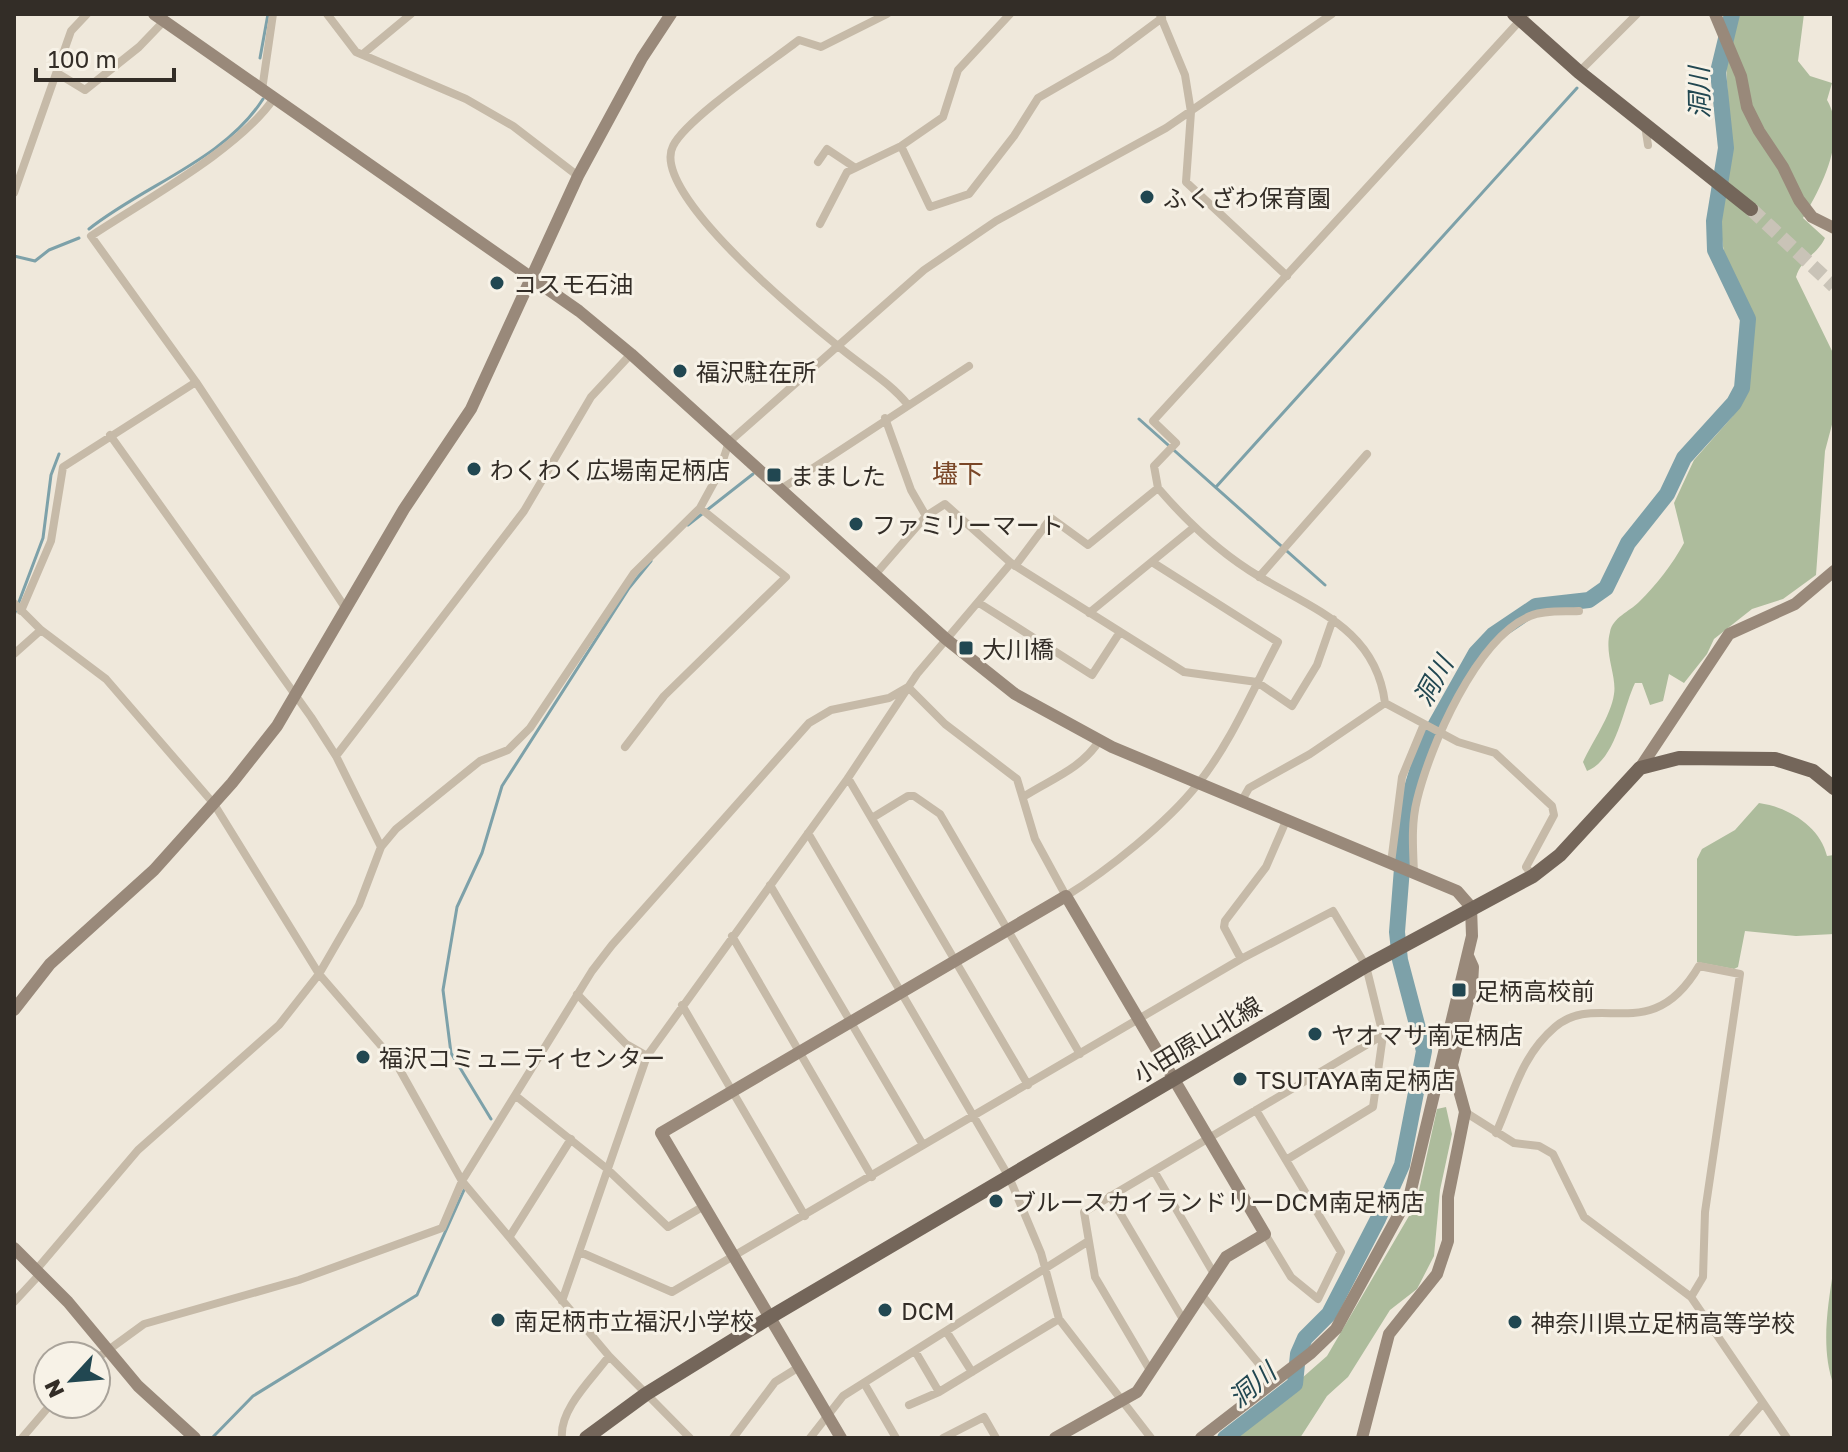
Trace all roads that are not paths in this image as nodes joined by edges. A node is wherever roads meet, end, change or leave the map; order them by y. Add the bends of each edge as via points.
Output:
1 (87, 14) edge
2 (273, 14) edge
3 (327, 14) edge
4 (411, 14) edge
5 (671, 14) edge
6 (887, 14) edge
7 (1010, 14) edge
8 (1332, 14) edge
9 (1637, 14) edge
10 (1715, 14) edge
11 (1160, 16) edge
12 (1520, 16) edge
13 (159, 18) edge
14 (364, 53) junction
15 (1579, 72) junction
16 (57, 73) junction
17 (262, 90) junction
18 (274, 98) junction
19 (1191, 112) junction
20 (1644, 124) junction
21 (1648, 145) dead end
22 (901, 146) junction
23 (818, 162) dead end
24 (854, 167) junction
25 (578, 176) junction
26 (14, 193) edge
27 (1751, 209) tunnel mouth
28 (820, 224) dead end
29 (1834, 228) edge
30 (1287, 276) junction
31 (531, 277) junction
32 (836, 345) junction
33 (631, 354) junction
34 (969, 366) dead end
35 (196, 382) junction
36 (908, 405) junction
37 (885, 418) junction
38 (110, 435) junction
39 (729, 442) junction
40 (1367, 454) dead end
41 (1158, 488) junction
42 (781, 489) junction
43 (703, 511) junction
44 (926, 516) junction
45 (1193, 528) junction
46 (1152, 562) junction
47 (1013, 564) junction
48 (1834, 571) edge
49 (874, 576) junction
50 (1259, 577) junction
51 (979, 603) junction
52 (18, 607) edge
53 (346, 609) junction
54 (1579, 611) dead end
55 (1089, 613) junction
56 (1333, 619) junction
57 (41, 630) junction
58 (1120, 632) junction
59 (946, 639) junction
60 (14, 654) edge
61 (1257, 682) junction
62 (908, 687) junction
63 (296, 696) junction
64 (1385, 703) junction
65 (1424, 725) junction
66 (1441, 734) junction
67 (1099, 741) junction
68 (625, 747) dead end
69 (336, 756) junction
70 (1640, 768) junction
71 (848, 778) junction
72 (1198, 785) junction
73 (1834, 788) edge
74 (1023, 797) junction
75 (1241, 802) junction
76 (214, 804) junction
77 (872, 818) junction
78 (1286, 821) junction
79 (808, 833) junction
80 (381, 847) junction
81 (1391, 864) junction
82 (1414, 873) junction
83 (1533, 876) junction
84 (770, 885) junction
85 (1066, 896) junction
86 (1471, 907) junction
87 (1009, 931) junction
88 (732, 936) junction
89 (1468, 956) junction
90 (954, 959) junction
91 (1241, 959) junction
92 (1367, 965) junction
93 (319, 974) junction
94 (902, 989) junction
95 (577, 994) junction
96 (682, 1005) junction
97 (14, 1010) edge
98 (1139, 1020) junction
99 (852, 1021) junction
100 (1383, 1035) junction
101 (801, 1051) junction
102 (1080, 1054) junction
103 (647, 1056) junction
104 (1173, 1079) junction
105 (1028, 1085) junction
106 (734, 1091) junction
107 (516, 1096) junction
108 (1256, 1110) junction
109 (1465, 1112) junction
110 (976, 1115) junction
111 (1496, 1133) junction
112 (1209, 1138) junction
113 (571, 1139) junction
114 (923, 1145) junction
115 (1286, 1160) junction
116 (606, 1168) junction
117 (1154, 1171) junction
118 (872, 1177) junction
119 (1009, 1177) junction
120 (462, 1181) junction
121 (1110, 1196) junction
122 (704, 1206) junction
123 (805, 1216) junction
124 (1265, 1234) junction
125 (510, 1236) junction
126 (1087, 1242) junction
127 (14, 1248) edge
128 (580, 1252) junction
129 (736, 1257) junction
130 (1044, 1270) junction
131 (38, 1272) junction
132 (1214, 1274) junction
133 (1201, 1294) junction
134 (1691, 1297) junction
135 (562, 1301) junction
136 (14, 1302) edge
137 (772, 1316) junction
138 (1059, 1319) junction
139 (1184, 1321) junction
140 (946, 1331) junction
141 (101, 1340) edge
142 (112, 1344) edge
143 (915, 1351) junction
144 (112, 1352) edge
145 (609, 1356) junction
146 (799, 1367) junction
147 (972, 1372) junction
148 (1151, 1372) junction
149 (1274, 1382) junction
150 (864, 1383) junction
151 (939, 1392) junction
152 (646, 1394) junction
153 (1120, 1401) junction
154 (1762, 1404) junction
155 (909, 1405) dead end
156 (827, 1415) junction
157 (37, 1420) edge
158 (1059, 1437) edge
159 (22, 1438) edge
160 (195, 1438) edge
161 (562, 1438) edge
162 (586, 1438) edge
163 (690, 1438) edge
164 (733, 1438) edge
165 (810, 1438) edge
166 (841, 1438) edge
167 (896, 1438) edge
168 (943, 1438) edge
169 (996, 1438) edge
170 (1151, 1438) edge
171 (1201, 1438) edge
172 (1362, 1438) edge
173 (1732, 1438) edge
174 (1787, 1438) edge

1 - 16 street via 71,31
2 - 17 street
3 - 14 street via 356,52
4 - 14 street
5 - 25 street via 637,65
6 - 32 street via 821,47 799,40 689,127 668,158 681,191 732,253
7 - 22 street via 958,70 943,117
8 - 19 street
9 - 15 street
10 - 29 street via 1733,53 1747,107 1799,200 1812,217
11 - 19 street via 1185,75
11 - 22 street via 1111,56 1038,98 969,194 930,207
12 - 15 main road
12 - 30 street
13 - 16 street via 139,47 85,90
13 - 17 street
14 - 25 street via 477,105
15 - 20 main road
16 - 26 street
17 - 18 street
18 - 31 street
18 - 35 street via 228,142 91,236
19 - 30 street via 1186,182
19 - 32 street via 996,221 924,270
20 - 21 street
20 - 27 main road
22 - 24 street
23 - 24 street via 827,149
24 - 28 street via 841,179
25 - 31 street
30 - 41 street via 1153,421 1176,443 1154,466
31 - 33 street
31 - 53 street via 471,409
32 - 36 street
32 - 39 street
33 - 39 street
33 - 69 street via 591,397 524,511
34 - 36 street
35 - 38 street
35 - 53 street
36 - 37 street
37 - 42 street
37 - 44 street
38 - 52 street via 61,471 51,541
38 - 63 street
39 - 42 street
39 - 43 street
40 - 50 street
41 - 45 street
41 - 47 street via 1088,545 1051,518
42 - 49 street
43 - 68 street via 786,577 664,696
43 - 80 street via 634,573 530,728 508,750 480,761
44 - 47 street via 945,504
44 - 49 street
45 - 46 street
45 - 50 street
46 - 55 street
46 - 61 street via 1278,642
47 - 51 street
47 - 55 street
48 - 70 street via 1795,604 1729,634
49 - 59 street
50 - 56 street
51 - 58 street via 1092,675
51 - 59 street
52 - 57 street
53 - 63 street
54 - 66 street via 1530,616 1494,645
55 - 58 street
56 - 61 street via 1317,665 1292,706
56 - 64 street via 1370,659
57 - 60 street
57 - 76 street via 106,679
58 - 61 street via 1184,672
59 - 62 street
59 - 67 street via 1015,694
61 - 72 street
62 - 71 street
62 - 74 street via 945,724 1017,779
62 - 95 street via 889,698 831,710 809,723 612,945
63 - 69 street
63 - 76 street
64 - 65 street
64 - 75 street via 1249,788
65 - 66 street
65 - 81 street via 1399,790
66 - 82 street via 1416,802
66 - 83 street via 1495,753 1552,806 1554,815 1526,867
67 - 72 street
67 - 74 street via 1087,759
69 - 80 street
70 - 73 main road via 1679,758 1775,759 1813,771
70 - 83 main road, 小田原山北線 via 1560,855
71 - 77 street
71 - 79 street
72 - 75 street
72 - 85 street via 1089,882
74 - 85 street via 1035,839
75 - 78 street
76 - 93 street
76 - 97 street via 138,886 50,964
77 - 87 street via 908,796 940,814
77 - 90 street
78 - 81 street
78 - 91 street via 1266,867 1225,921
79 - 84 street
79 - 94 street
80 - 93 street via 359,905
81 - 82 street
82 - 86 street via 1457,891
83 - 86 main road, 小田原山北線
84 - 88 street
84 - 99 street
85 - 87 street
85 - 98 street
86 - 89 street
86 - 92 main road, 小田原山北線
87 - 90 street
87 - 102 street
88 - 96 street
88 - 101 street
89 - 109 street via 1472,985 1452,1065
89 - 149 street via 1410,1194 1336,1329
90 - 94 street
90 - 105 street
91 - 92 street via 1333,911
91 - 98 street
92 - 100 street
92 - 104 main road, 小田原山北線
93 - 120 street via 396,1063
93 - 131 street via 279,1025 237,1066 138,1150
94 - 99 street
94 - 110 street
95 - 103 street via 626,1044
95 - 107 street
96 - 103 street
96 - 106 street
98 - 102 street
98 - 104 street
99 - 101 street
99 - 114 street
100 - 108 street
100 - 115 street via 1373,1107
101 - 106 street
101 - 118 street
102 - 105 street
103 - 116 street
104 - 112 street
104 - 119 main road, 小田原山北線
105 - 110 street
106 - 122 street via 661,1133
106 - 123 street
107 - 113 street
107 - 120 street
108 - 112 street
108 - 115 street
109 - 111 street
109 - 172 street via 1448,1197 1444,1257 1437,1274 1389,1334
110 - 114 street
110 - 119 street
111 - 134 street via 1553,1154 1584,1217
111 - 134 street via 1516,1078 1556,1026 1572,1018 1652,1010 1683,991 1699,966 1740,974 1705,1212 1703,1277
112 - 117 street
112 - 124 street
113 - 116 street
113 - 125 street
114 - 118 street
115 - 124 street via 1341,1252 1318,1299 1291,1277
116 - 122 street via 668,1227
116 - 128 street
117 - 121 street
117 - 132 street
118 - 123 street
119 - 130 street
119 - 137 main road, 小田原山北線
120 - 125 street
120 - 142 street via 437,1232 299,1280 144,1324
121 - 126 street via 1084,1212
121 - 139 street
122 - 129 street
123 - 129 street
124 - 132 street via 1226,1257
125 - 135 street
126 - 130 street
126 - 148 street via 1095,1277
127 - 131 street
128 - 129 street via 672,1292
128 - 135 street
129 - 137 street
130 - 138 street
130 - 140 street
131 - 136 street
131 - 141 street
132 - 133 street
133 - 139 street
133 - 149 street
134 - 154 street
135 - 145 street
137 - 146 street
137 - 152 main road, 小田原山北線
138 - 147 street
138 - 153 street
139 - 148 street
140 - 143 street
140 - 147 street
143 - 150 street
143 - 151 street
144 - 160 street via 138,1386
145 - 152 street
145 - 161 street via 568,1412
146 - 156 street
146 - 164 street via 775,1382
147 - 151 street
148 - 153 street via 1137,1392
149 - 171 street
150 - 156 street
150 - 167 street
151 - 155 street
152 - 162 main road, 小田原山北線
152 - 163 street
153 - 158 street
153 - 170 street
154 - 173 street
154 - 174 street
156 - 165 street
156 - 166 street
157 - 159 street
168 - 169 street via 984,1417

